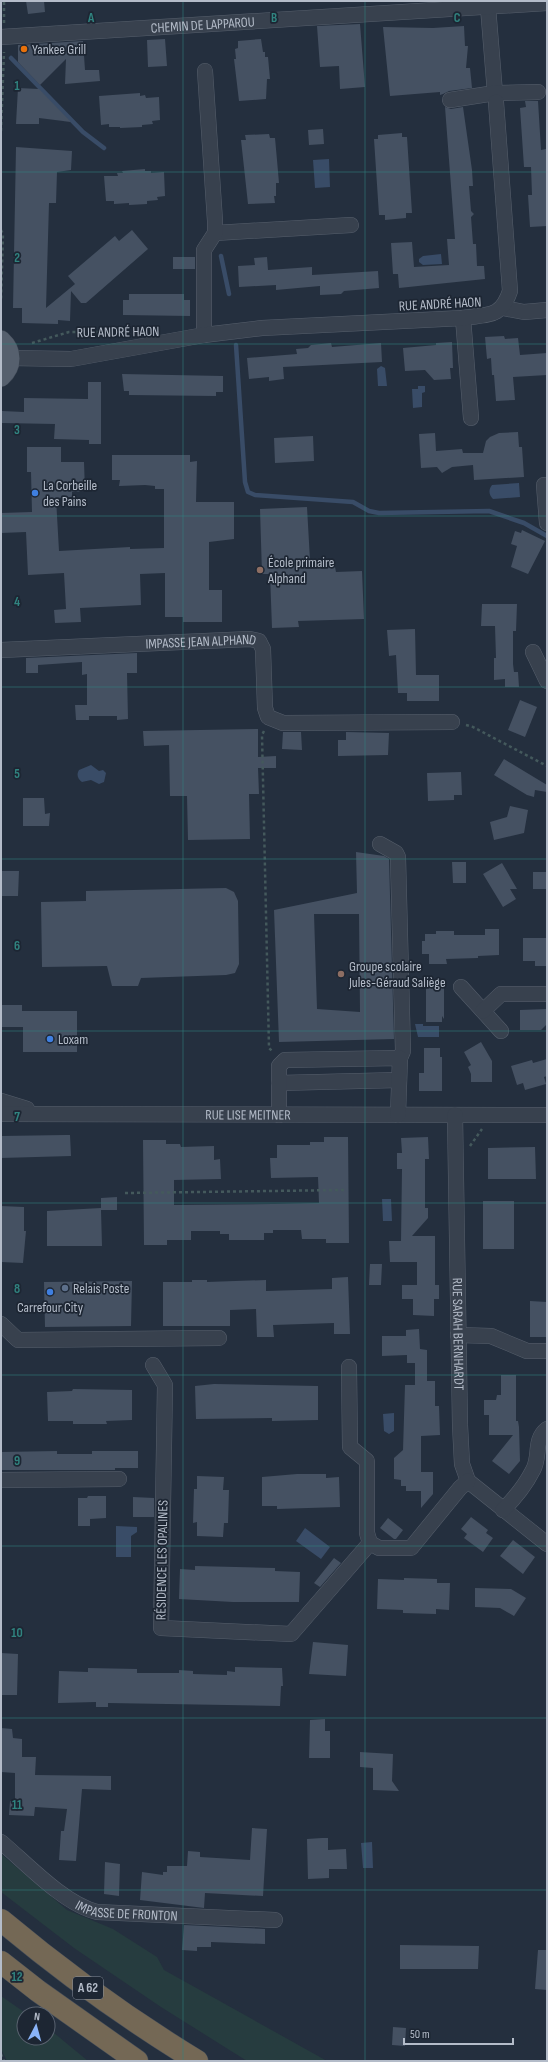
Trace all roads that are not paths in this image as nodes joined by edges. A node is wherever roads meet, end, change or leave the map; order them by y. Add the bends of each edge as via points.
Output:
1 (547, 3) edge
2 (488, 7) junction
3 (2, 37) edge
4 (205, 71) dead end
5 (538, 92) dead end
6 (496, 97) junction
7 (450, 100) dead end
8 (351, 225) dead end
9 (214, 233) junction
10 (503, 308) junction
11 (547, 310) edge
12 (463, 318) junction
13 (204, 335) junction
14 (1, 340) edge
15 (10, 358) junction
16 (1, 377) edge
17 (471, 418) dead end
18 (544, 485) dead end
19 (547, 523) edge
20 (1, 650) edge
21 (533, 652) dead end
22 (547, 681) edge
23 (452, 722) road end
24 (380, 844) dead end
25 (461, 987) dead end
26 (547, 994) edge
27 (483, 1011) junction
28 (501, 1031) dead end
29 (400, 1058) junction
30 (399, 1080) junction
31 (279, 1083) junction
32 (1, 1101) edge
33 (41, 1113) junction
34 (1, 1114) edge
35 (279, 1115) junction
36 (398, 1115) junction
37 (455, 1115) junction
38 (547, 1115) edge
39 (1, 1324) edge
40 (458, 1335) junction
41 (219, 1338) dead end
42 (547, 1351) edge
43 (153, 1365) dead end
44 (349, 1367) dead end
45 (547, 1429) edge
46 (119, 1479) dead end
47 (1, 1480) edge
48 (468, 1481) junction
49 (503, 1510) junction
50 (370, 1543) junction
51 (547, 1544) edge
52 (1, 1842) edge
53 (1, 1920) edge
54 (275, 1920) dead end
55 (1, 1962) edge
56 (137, 2061) edge
57 (197, 2061) edge

1 - 2 street, CHEMIN DE LAPPAROU
2 - 3 street, CHEMIN DE LAPPAROU
2 - 6 street
4 - 9 street
5 - 6 street
6 - 7 street
6 - 10 street via 510,291
8 - 9 street
9 - 13 street via 204,250
10 - 11 street via 524,312
10 - 12 street, RUE ANDRÉ HAON via 496,313
12 - 13 street, RUE ANDRÉ HAON via 262,328
12 - 17 street
13 - 15 street, RUE ANDRÉ HAON via 71,359
14 - 15 main road via 8,349
15 - 16 main road via 9,365
18 - 19 street
20 - 23 street, IMPASSE JEAN ALPHAND via 250,639 259,641 263,649 265,708 268,717 283,723
21 - 22 street
24 - 29 street via 396,853 398,857 403,1051
25 - 27 street
26 - 27 street via 501,994
27 - 28 street
29 - 30 street
29 - 31 street via 312,1058 281,1062
30 - 31 street
30 - 36 street
31 - 35 street
32 - 33 street, RUE LISE MEITNER
33 - 34 street, RUE LISE MEITNER
33 - 35 street, RUE LISE MEITNER
35 - 36 street, RUE LISE MEITNER
36 - 37 street, RUE LISE MEITNER
37 - 38 street
37 - 40 street, RUE SARAH BERNHARDT
39 - 41 street via 18,1340
40 - 42 street via 491,1336 527,1351
40 - 48 street, RUE SARAH BERNHARDT via 462,1464
43 - 50 street, RÉSIDENCE LES OPALINES via 165,1386 161,1628 291,1634
44 - 50 street via 350,1447 367,1461 367,1533
45 - 49 street via 538,1440 534,1469
46 - 47 street
48 - 49 street
48 - 50 street via 411,1548 379,1548
49 - 51 street
52 - 54 street, IMPASSE DE FRONTON via 72,1902 86,1909 97,1912
53 - 57 highway, A 62 via 113,2007
55 - 56 highway, A 62

